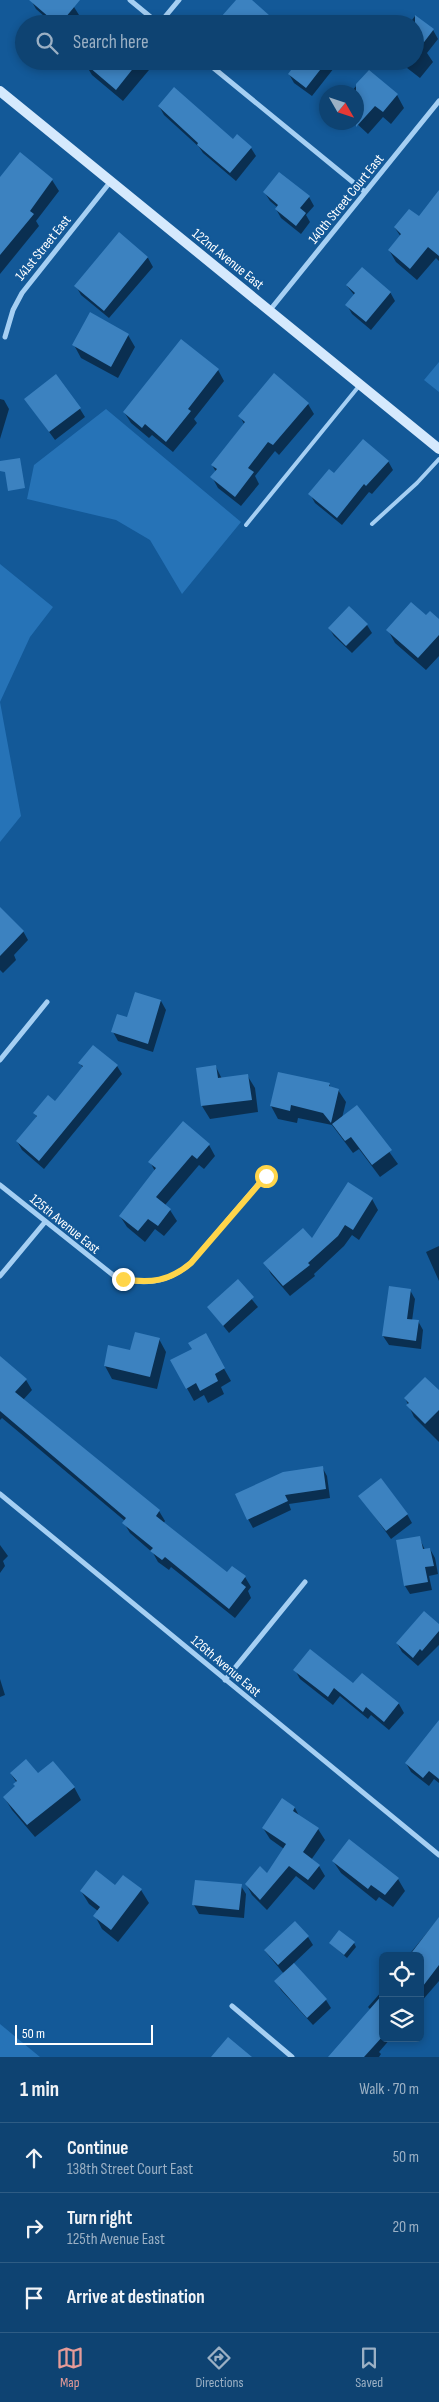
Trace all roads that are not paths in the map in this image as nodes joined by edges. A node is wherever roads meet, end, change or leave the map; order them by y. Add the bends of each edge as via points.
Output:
1 (130, 0) edge
2 (178, 0) edge
3 (148, 15) edge
4 (166, 15) edge
5 (216, 70) edge
6 (0, 90) edge
7 (439, 101) edge
8 (111, 181) junction
9 (365, 192) junction
10 (270, 310) junction
11 (5, 337) dead end
12 (361, 385) junction
13 (439, 449) edge
14 (439, 459) edge
15 (372, 524) dead end
16 (246, 525) dead end
17 (47, 1002) dead end
18 (0, 1060) edge
19 (266, 1176) dead end
20 (0, 1185) edge
21 (44, 1222) junction
22 (0, 1276) edge
23 (0, 1494) edge
24 (304, 1582) dead end
25 (225, 1680) junction
26 (439, 1856) edge
27 (232, 2006) dead end
28 (292, 2057) edge

1 - 3 street
2 - 4 street
5 - 9 street
6 - 8 main road, 122nd Avenue East
7 - 9 street, 140th Street Court East
8 - 10 main road, 122nd Avenue East
8 - 11 street, 141st Street East via 22,293
9 - 10 street, 140th Street Court East
10 - 12 main road, 122nd Avenue East
12 - 13 main road, 122nd Avenue East
12 - 16 lane
14 - 15 lane
17 - 18 street
19 - 21 street, 125th Avenue East via 191,1263 176,1274 152,1282 123,1279 103,1268
20 - 21 street, 125th Avenue East
21 - 22 street
23 - 25 street, 126th Avenue East
24 - 25 street
25 - 26 street, 126th Avenue East
27 - 28 street

